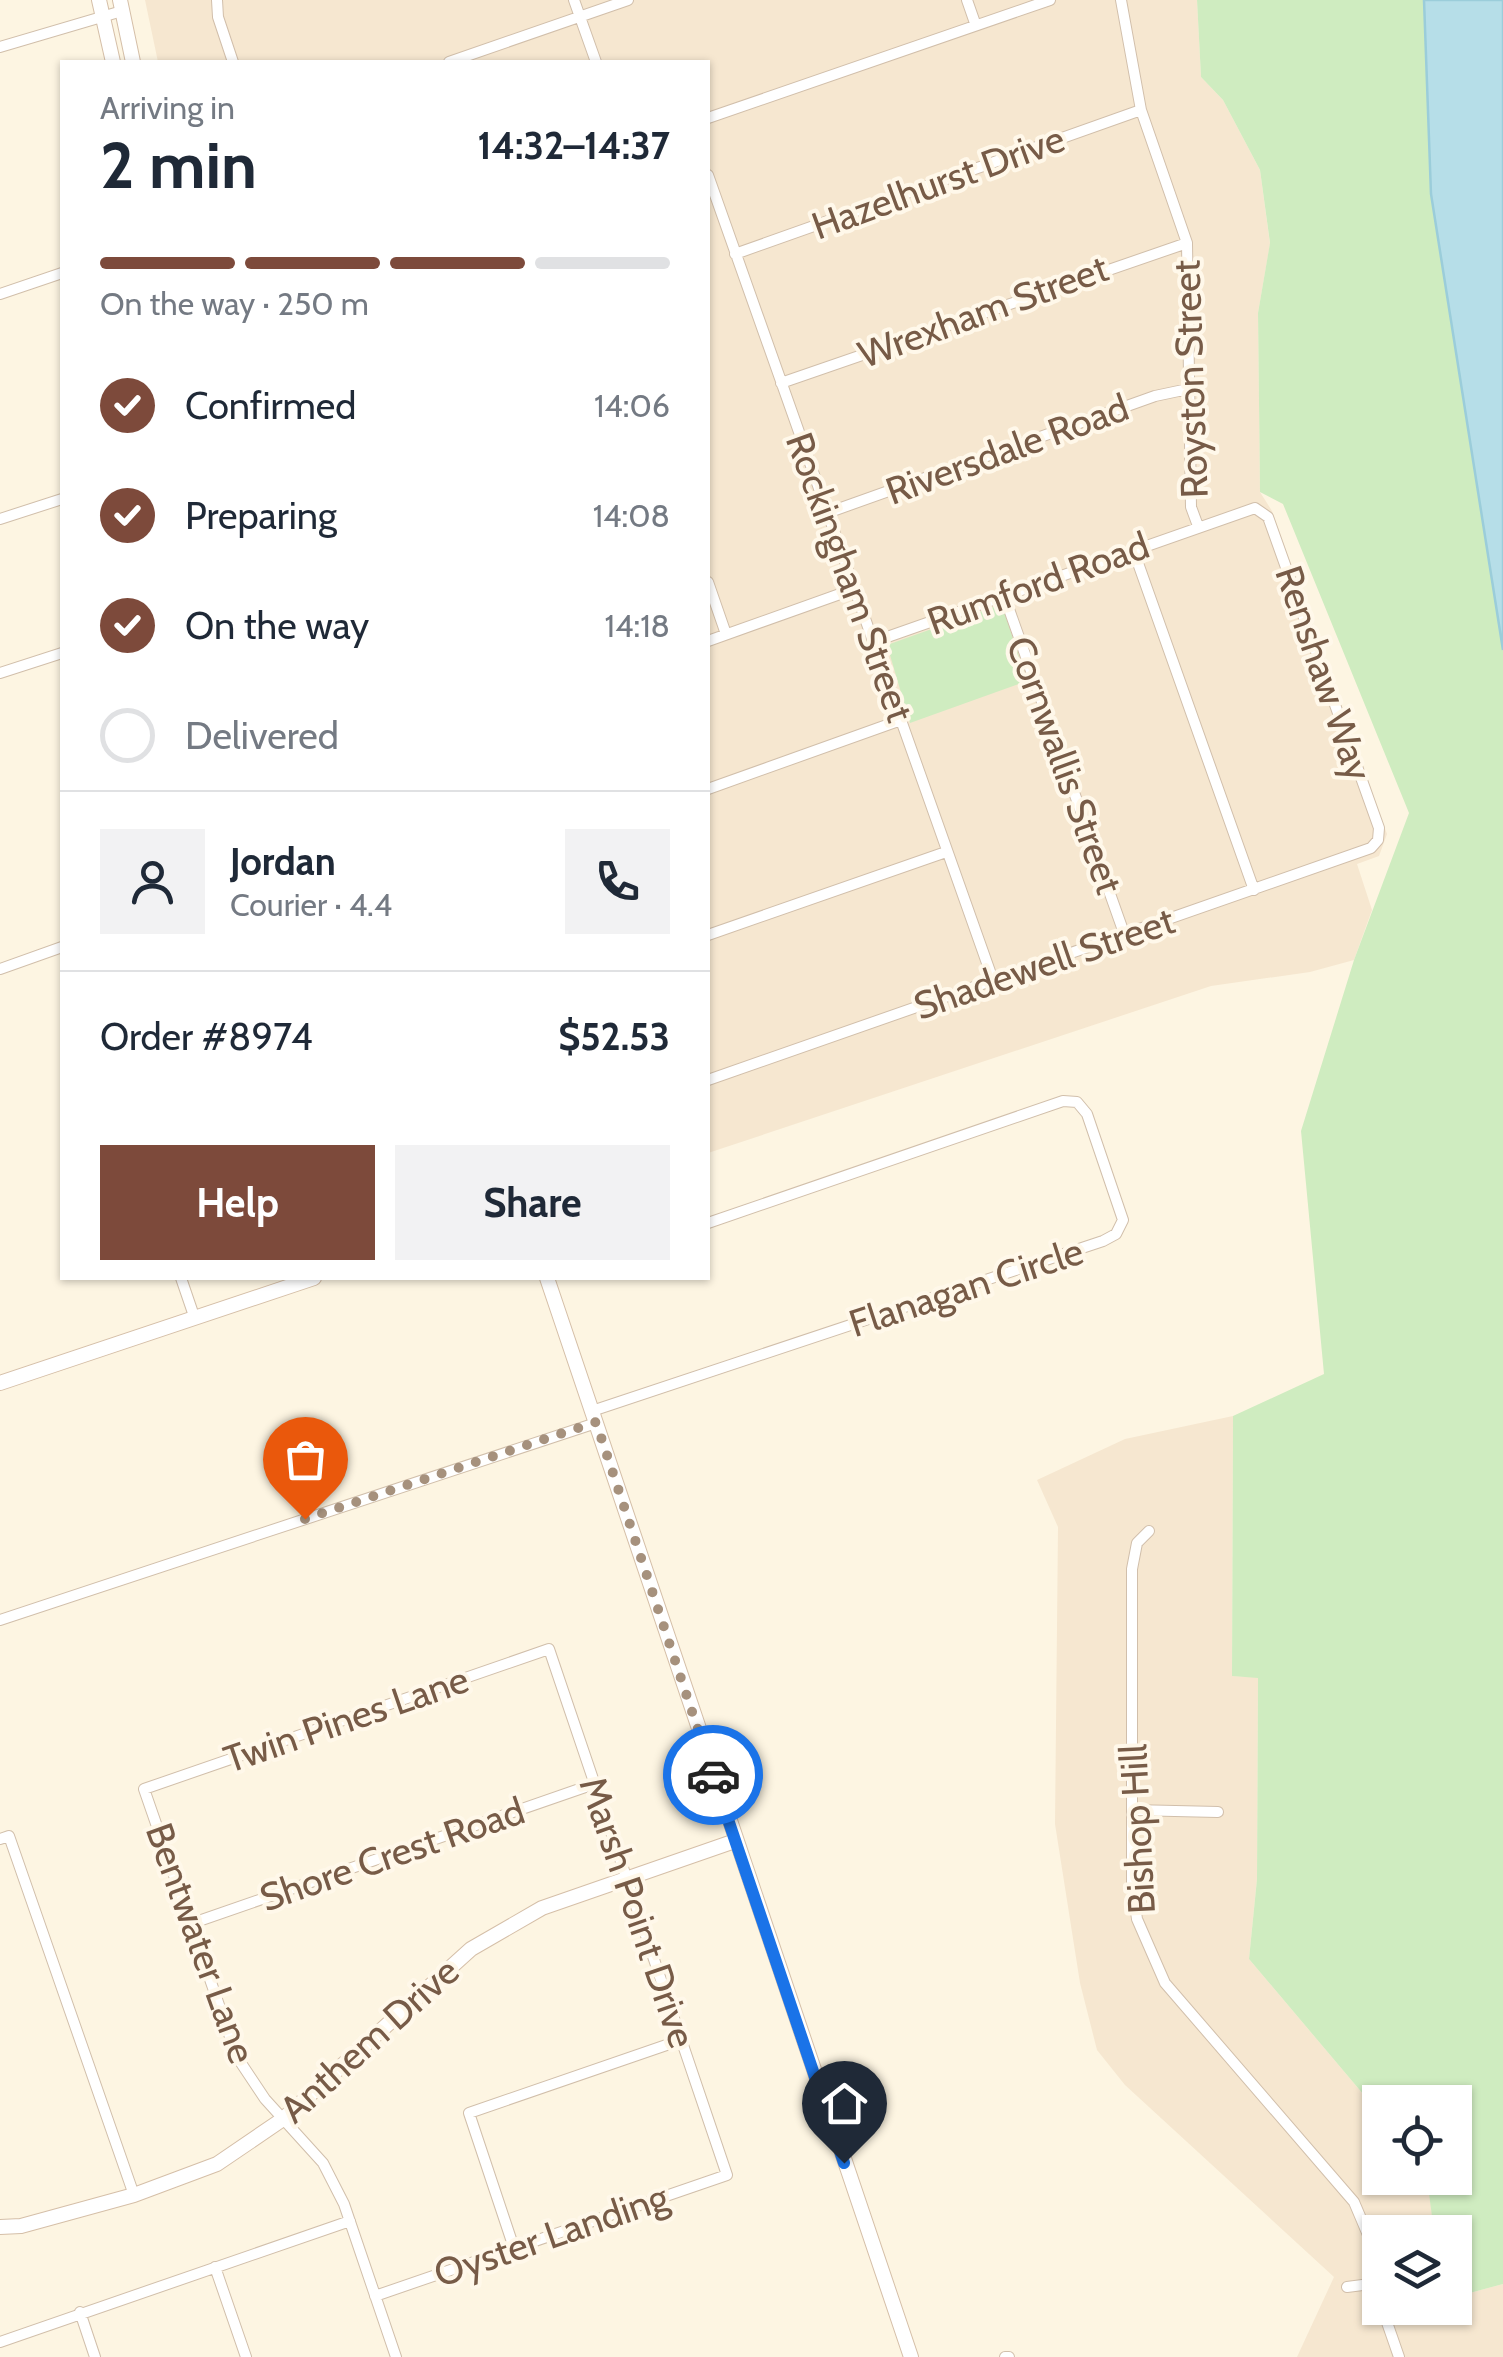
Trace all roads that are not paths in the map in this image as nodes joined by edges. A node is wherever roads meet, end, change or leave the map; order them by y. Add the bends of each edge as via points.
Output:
1 (218, 0) edge
2 (574, 0) edge
3 (628, 0) edge
4 (967, 0) edge
5 (1050, 0) edge
6 (1121, 0) edge
7 (121, 5) edge
8 (100, 8) edge
9 (580, 17) junction
10 (975, 23) junction
11 (0, 47) edge
12 (113, 60) edge
13 (134, 60) edge
14 (232, 60) edge
15 (455, 60) edge
16 (595, 60) edge
17 (1141, 110) junction
18 (710, 117) edge
19 (710, 180) edge
20 (1186, 243) junction
21 (736, 254) junction
22 (60, 274) edge
23 (0, 294) edge
24 (781, 383) junction
25 (1188, 389) junction
26 (60, 500) edge
27 (1260, 510) joint
28 (827, 513) junction
29 (0, 519) edge
30 (1198, 526) junction
31 (1133, 549) junction
32 (710, 588) edge
33 (854, 589) junction
34 (1004, 596) junction
35 (726, 634) junction
36 (710, 640) edge
37 (873, 642) junction
38 (60, 654) edge
39 (0, 673) edge
40 (900, 720) junction
41 (710, 788) edge
42 (1378, 840) joint
43 (946, 852) junction
44 (1254, 890) junction
45 (710, 934) edge
46 (1125, 936) junction
47 (60, 948) edge
48 (0, 969) edge
49 (993, 980) junction
50 (710, 1079) edge
51 (710, 1222) edge
52 (182, 1280) edge
53 (308, 1280) edge
54 (550, 1280) edge
55 (194, 1316) junction
56 (0, 1383) edge
57 (594, 1416) junction
58 (1149, 1531) dead end
59 (0, 1620) edge
60 (549, 1649) joint
61 (594, 1784) junction
62 (144, 1790) joint
63 (1132, 1810) junction
64 (1218, 1812) dead end
65 (4, 1838) edge
66 (735, 1841) junction
67 (626, 1878) junction
68 (190, 1924) junction
69 (681, 2040) junction
70 (283, 2118) junction
71 (727, 2175) joint
72 (134, 2195) junction
73 (350, 2221) junction
74 (1362, 2221) edge
75 (0, 2226) edge
76 (514, 2248) junction
77 (215, 2266) junction
78 (1347, 2287) dead end
79 (1362, 2287) edge
80 (375, 2296) junction
81 (80, 2312) junction
82 (1388, 2325) edge
83 (0, 2342) edge
84 (95, 2357) edge
85 (246, 2357) edge
86 (396, 2357) edge
87 (911, 2357) edge
88 (1399, 2357) edge

1 - 14 street
2 - 9 street
3 - 9 street
4 - 10 street
5 - 10 street
6 - 17 street, Royston Street
7 - 8 street
7 - 13 street
8 - 11 street
8 - 12 street
9 - 15 street
9 - 16 street
10 - 18 street
17 - 20 street, Royston Street
17 - 21 street, Hazelhurst Drive
19 - 21 street, Rockingham Street
20 - 24 street, Wrexham Street
20 - 25 street, Royston Street
21 - 24 street, Rockingham Street
22 - 23 street
24 - 28 street, Rockingham Street
25 - 28 street, Riversdale Road
25 - 30 street, Royston Street
26 - 29 street
27 - 30 street, Rumford Road via 1247,508
27 - 42 street, Renshaw Way via 1268,517
28 - 33 street, Rockingham Street
30 - 31 street, Rumford Road
31 - 34 street, Rumford Road
31 - 44 street
32 - 35 street
33 - 35 street
33 - 37 street, Rockingham Street
34 - 37 street, Rumford Road
34 - 46 street, Cornwallis Street
35 - 36 street
37 - 40 street, Rockingham Street
38 - 39 street
40 - 41 street
40 - 43 street, Rockingham Street
42 - 44 street, Shadewell Street
43 - 45 street
43 - 49 street, Rockingham Street
44 - 46 street, Shadewell Street
46 - 49 street, Shadewell Street
47 - 48 street
49 - 50 street, Shadewell Street
51 - 57 street, Flanagan Circle via 1063,1101 1076,1102 1087,1114 1123,1220 1102,1241
52 - 55 street
53 - 55 street
54 - 57 street
55 - 56 street
57 - 59 street
57 - 66 street
58 - 63 street, Bishop Hill via 1132,1569
60 - 61 street, Marsh Point Drive
60 - 62 street, Twin Pines Lane
61 - 67 street, Marsh Point Drive
61 - 68 street, Shore Crest Road
62 - 68 street, Bentwater Lane
63 - 64 street
63 - 74 street, Bishop Hill via 1137,1918 1166,1983 1354,2202
65 - 72 street
66 - 67 street, Anthem Drive
66 - 87 street
67 - 69 street, Marsh Point Drive
67 - 70 street, Anthem Drive via 542,1908 471,1949
68 - 70 street, Bentwater Lane via 237,2056
69 - 71 street, Marsh Point Drive
69 - 76 street via 469,2113
70 - 72 street, Anthem Drive via 218,2164
70 - 73 street, Bentwater Lane via 323,2163
71 - 76 street, Oyster Landing
72 - 75 street, Anthem Drive
73 - 77 street
73 - 80 street, Bentwater Lane
76 - 80 street, Oyster Landing
77 - 81 street
77 - 85 street
78 - 79 street
80 - 86 street, Bentwater Lane
81 - 83 street
81 - 84 street
82 - 88 street

